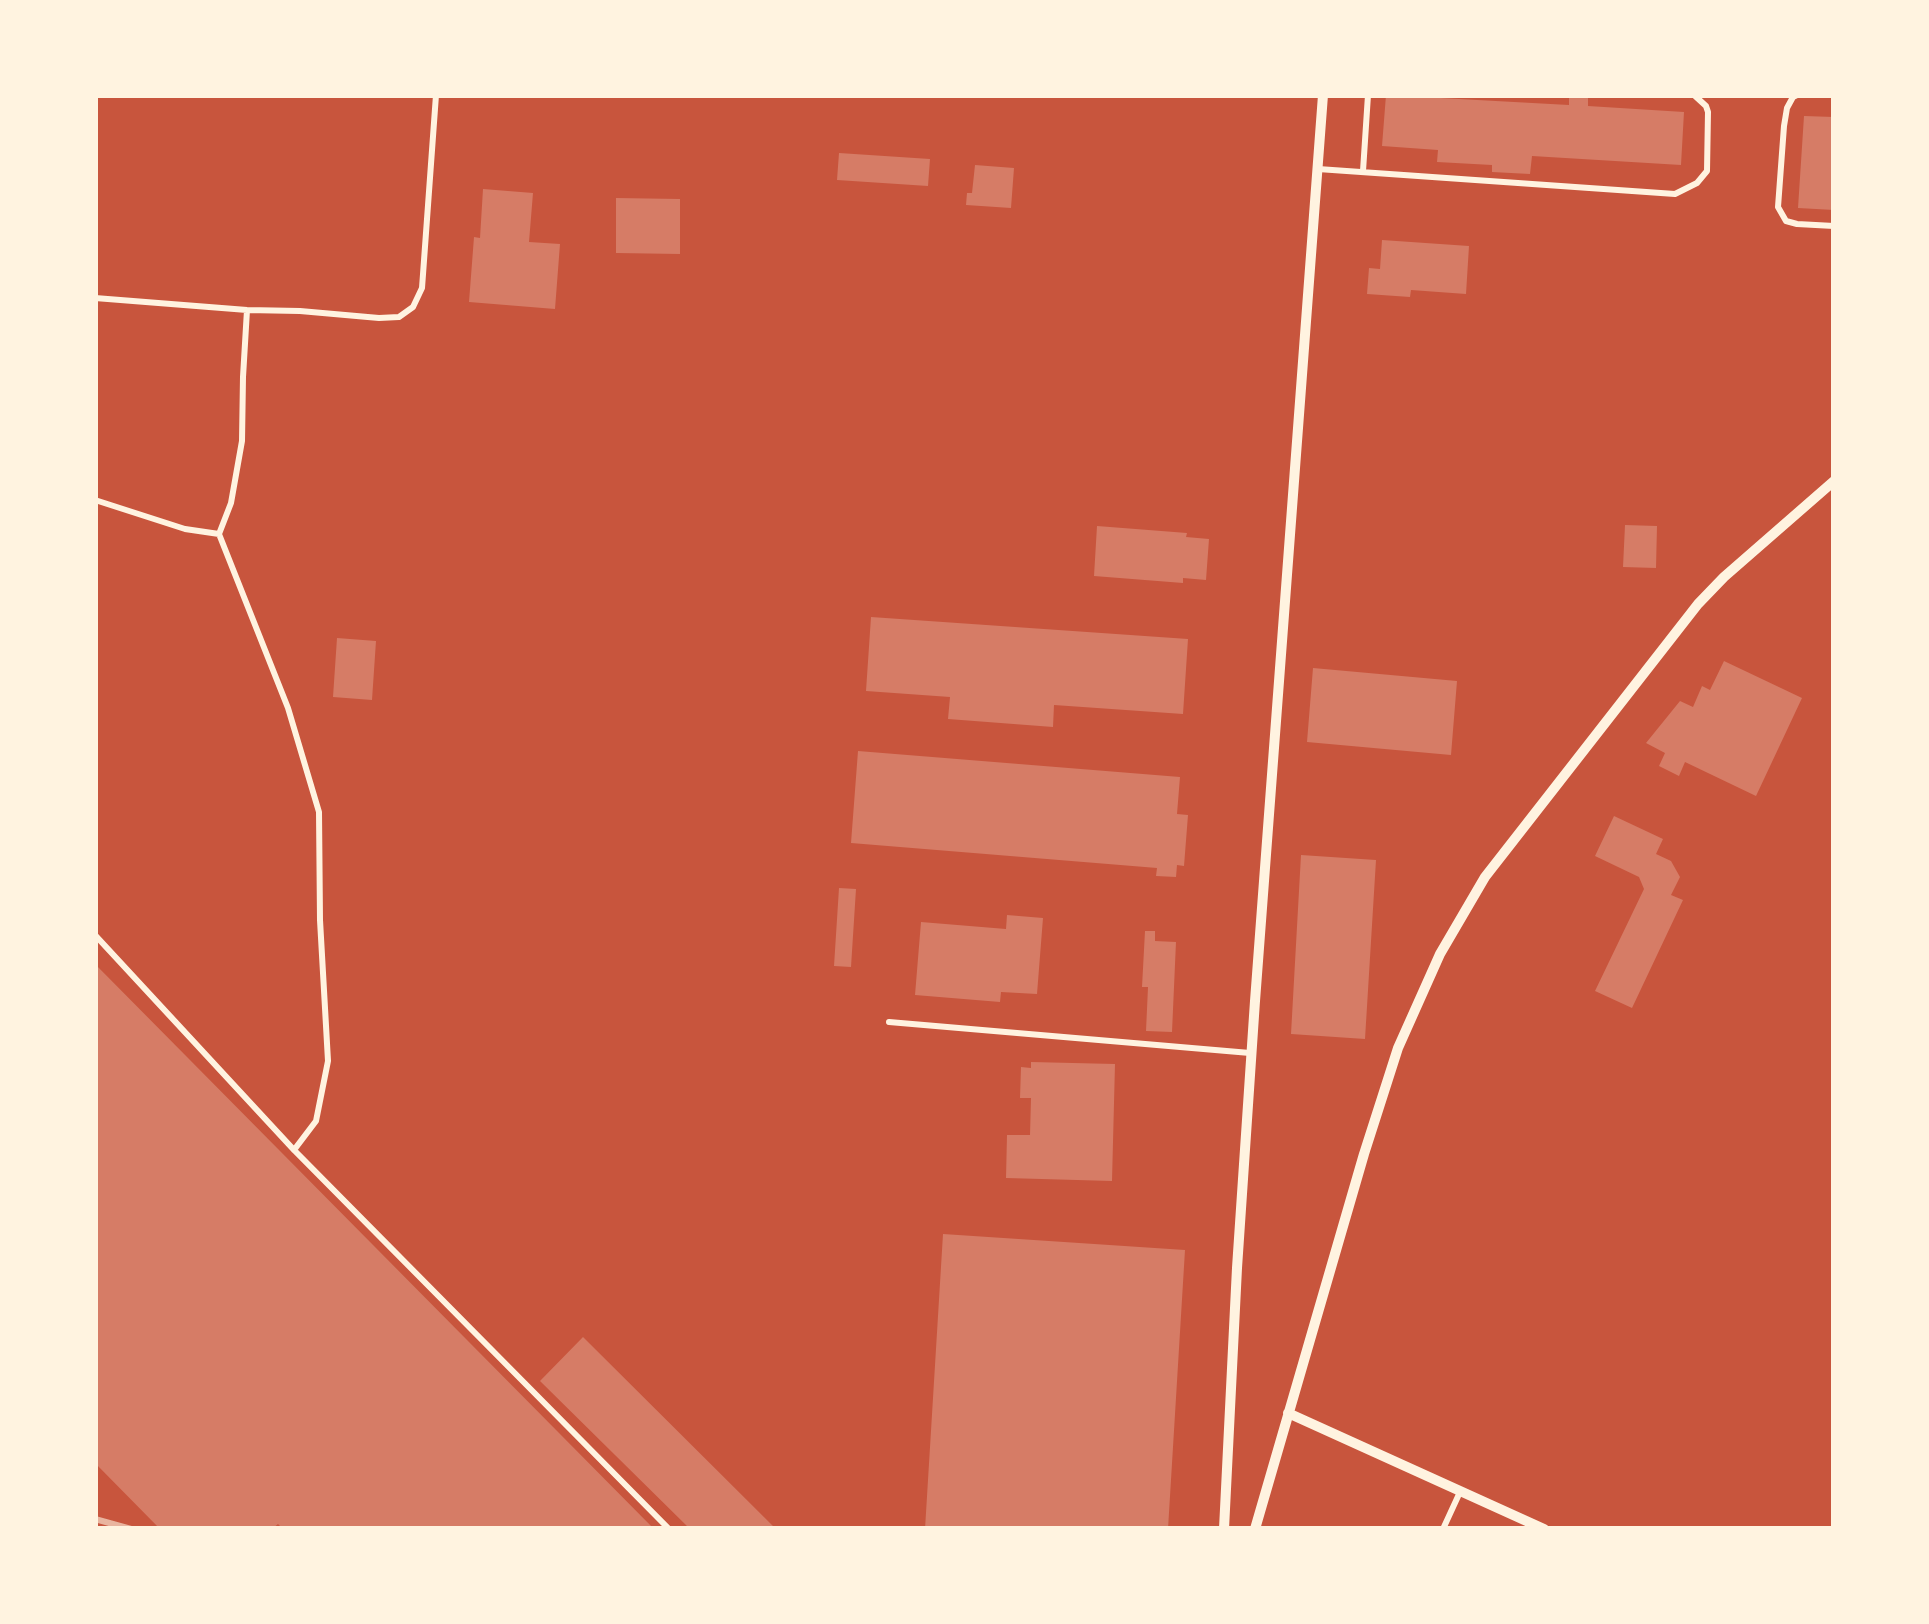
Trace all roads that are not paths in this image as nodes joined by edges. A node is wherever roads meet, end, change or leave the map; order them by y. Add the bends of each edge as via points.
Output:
1 (436, 95) edge
2 (1323, 95) edge
3 (1368, 95) edge
4 (1694, 95) edge
5 (1797, 95) edge
6 (1317, 169) junction
7 (1364, 172) junction
8 (1834, 226) edge
9 (95, 298) edge
10 (247, 310) junction
11 (1834, 481) edge
12 (95, 500) edge
13 (219, 534) junction
14 (95, 935) edge
15 (889, 1022) dead end
16 (1252, 1053) junction
17 (294, 1150) junction
18 (1288, 1413) junction
19 (1460, 1491) junction
20 (670, 1529) edge
21 (1224, 1529) edge
22 (1255, 1529) edge
23 (1443, 1529) edge
24 (1544, 1529) edge

1 - 10 lane via 422,288 413,306 399,318
2 - 6 street
3 - 7 lane
4 - 7 lane via 1708,112 1707,171 1676,194
5 - 8 lane via 1784,126 1778,206 1786,221
6 - 7 lane
6 - 16 street
9 - 10 lane
10 - 13 lane via 242,441
11 - 18 street via 1698,604 1485,877 1440,954 1398,1048
12 - 13 lane via 185,530
13 - 17 lane via 288,708 319,812 328,1060 316,1121
14 - 17 lane
15 - 16 lane
16 - 21 street
17 - 20 lane
18 - 19 street
18 - 22 street
19 - 23 lane
19 - 24 street

